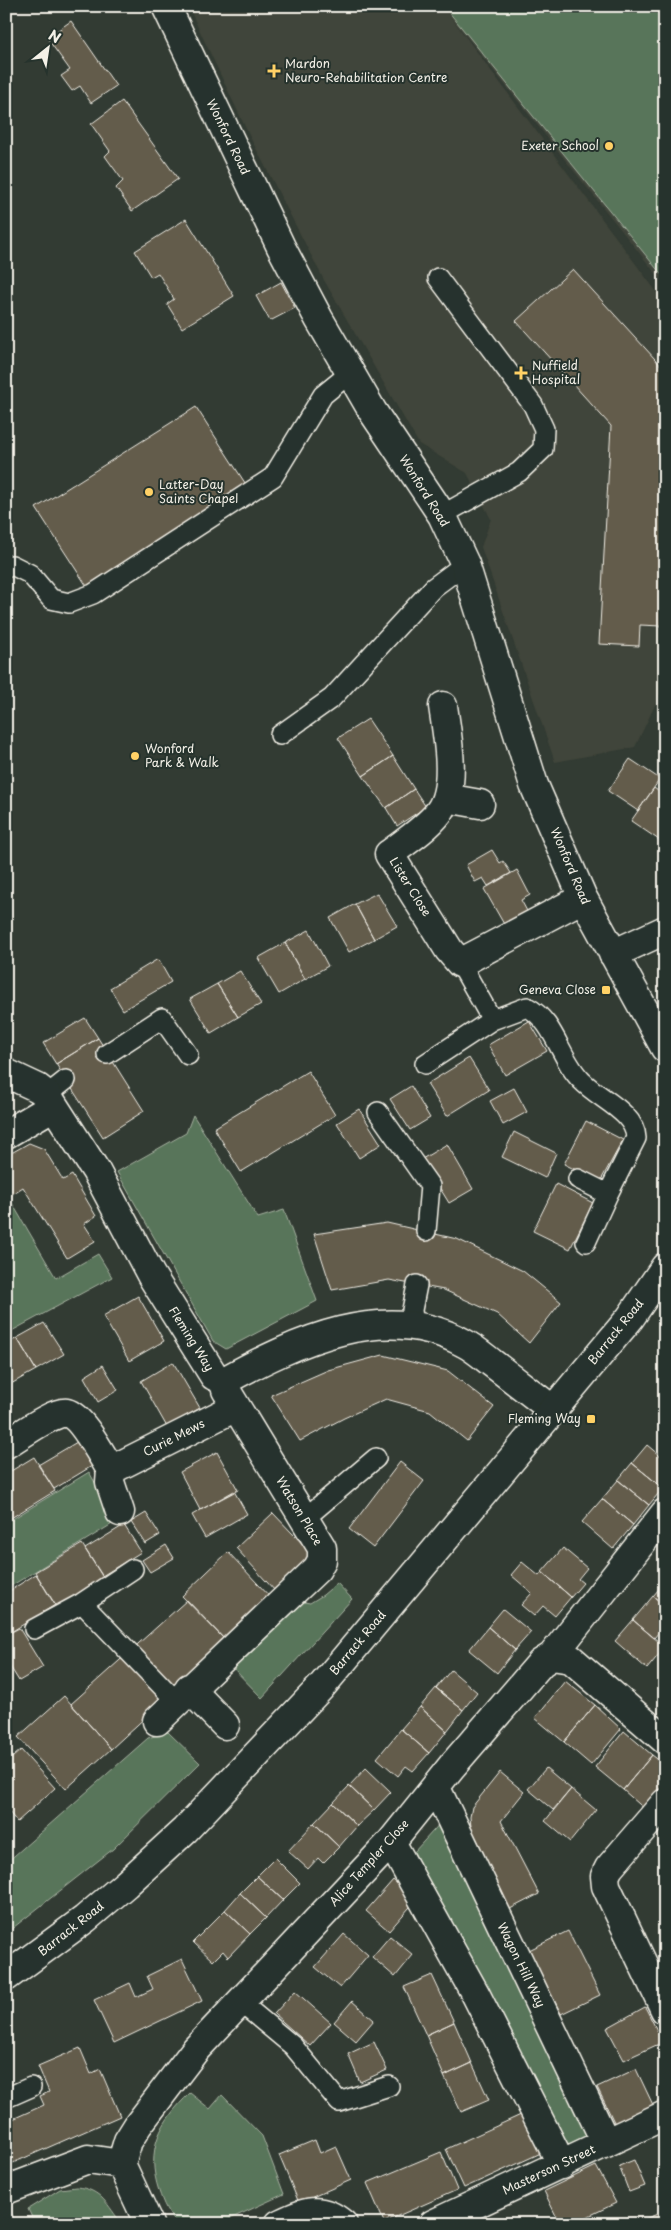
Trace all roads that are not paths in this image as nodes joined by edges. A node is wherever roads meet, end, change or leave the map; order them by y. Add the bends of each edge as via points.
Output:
1 (166, 6) edge
2 (438, 278) dead end
3 (350, 373) junction
4 (442, 515) junction
5 (465, 564) junction
6 (6, 568) edge
7 (443, 706) dead end
8 (280, 735) dead end
9 (446, 798) junction
10 (480, 804) dead end
11 (583, 898) junction
12 (665, 930) edge
13 (613, 954) junction
14 (460, 963) junction
15 (492, 1020) junction
16 (665, 1048) edge
17 (108, 1054) dead end
18 (188, 1055) dead end
19 (425, 1064) dead end
20 (6, 1073) edge
21 (55, 1093) junction
22 (378, 1112) dead end
23 (6, 1134) edge
24 (578, 1179) dead end
25 (608, 1194) junction
26 (426, 1232) dead end
27 (586, 1242) dead end
28 (665, 1267) edge
29 (417, 1285) dead end
30 (414, 1327) junction
31 (224, 1381) junction
32 (236, 1406) junction
33 (552, 1409) junction
34 (6, 1444) edge
35 (376, 1458) dead end
36 (111, 1470) junction
37 (120, 1512) dead end
38 (665, 1513) edge
39 (304, 1519) junction
40 (133, 1569) dead end
41 (82, 1604) junction
42 (34, 1629) dead end
43 (552, 1656) junction
44 (183, 1695) junction
45 (157, 1721) dead end
46 (225, 1725) dead end
47 (665, 1740) edge
48 (436, 1788) junction
49 (665, 1803) edge
50 (391, 1842) junction
51 (6, 1976) edge
52 (240, 2002) junction
53 (665, 2010) edge
54 (389, 2086) dead end
55 (31, 2088) dead end
56 (6, 2098) edge
57 (665, 2115) edge
58 (606, 2142) junction
59 (122, 2164) junction
60 (562, 2165) junction
61 (6, 2190) edge
62 (149, 2224) edge
63 (278, 2224) edge
64 (343, 2224) edge
65 (433, 2224) edge

1 - 3 street, Wonford Road via 281,247
2 - 4 lane via 533,405 544,429 542,449 519,472
3 - 4 street, Wonford Road
3 - 6 lane via 323,395 273,477 93,594 69,602 51,598 30,574 12,565
4 - 5 street, Wonford Road
5 - 8 lane via 434,587 332,698
5 - 11 street, Wonford Road via 534,785
7 - 9 street via 449,751
9 - 10 street
9 - 14 street, Lister Close via 439,812 389,854
11 - 13 street, Wonford Road
11 - 14 street
12 - 13 street
13 - 16 street, Wonford Road
14 - 15 lane, Lister Close
15 - 19 lane
15 - 25 lane via 527,1007 536,1011 577,1076 628,1118 636,1129 636,1138
17 - 18 lane via 162,1018
20 - 21 street, Fleming Way
21 - 23 street
21 - 31 street, Fleming Way via 151,1274 201,1358 214,1376
22 - 26 lane via 430,1186
24 - 25 lane
25 - 27 lane
28 - 33 street, Barrack Road via 630,1318
29 - 30 lane via 412,1310
30 - 31 street, Fleming Way via 376,1324 337,1331 264,1359
30 - 33 street, Fleming Way via 441,1332 465,1343
31 - 32 street, Watson Place
32 - 36 street, Curie Mews
32 - 39 street, Watson Place
33 - 51 street, Barrack Road via 321,1687 185,1830 85,1919
34 - 36 street via 56,1414 66,1413 78,1419
35 - 39 lane
36 - 37 street via 110,1482
38 - 43 street, Alice Templer Close
39 - 44 street, Watson Place via 322,1548 322,1560 317,1569
40 - 41 lane
41 - 42 lane
41 - 44 lane
43 - 47 street via 571,1659
43 - 48 street, Alice Templer Close via 541,1663
44 - 45 street, Watson Place
44 - 46 street
48 - 50 street, Alice Templer Close
48 - 58 street, Wagon Hill Way
49 - 53 street via 605,1876 606,1886
50 - 52 street, Alice Templer Close
50 - 60 street via 476,1995
52 - 54 lane via 293,2046 339,2102
52 - 59 street, Alice Templer Close via 196,2049 138,2124 128,2141
55 - 56 lane
57 - 58 street, Masterson Street
58 - 60 street, Masterson Street
59 - 61 street via 88,2159
59 - 62 street
60 - 65 street, Masterson Street
63 - 64 street via 314,2212 328,2213

